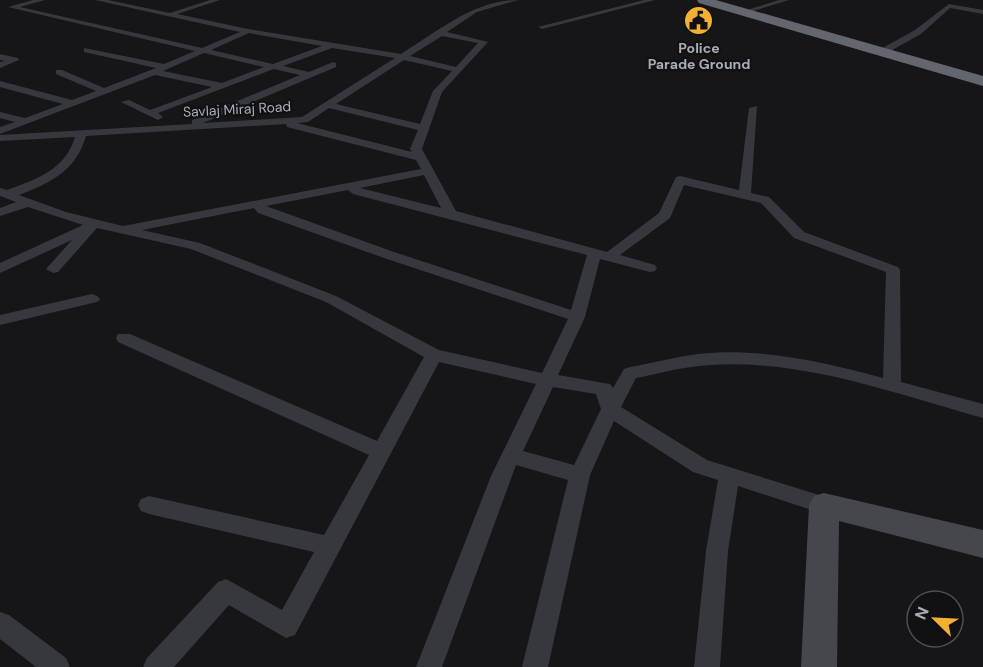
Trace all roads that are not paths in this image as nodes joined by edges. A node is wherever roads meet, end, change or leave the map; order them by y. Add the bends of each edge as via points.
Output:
1 (42, 0) edge
2 (98, 0) edge
3 (141, 0) edge
4 (218, 0) edge
5 (515, 0) edge
6 (652, 0) edge
7 (704, 0) edge
8 (782, 0) edge
9 (949, 2) edge
10 (123, 5) junction
11 (11, 7) junction
12 (0, 10) edge
13 (745, 12) junction
14 (983, 12) edge
15 (170, 14) junction
16 (542, 27) dead end
17 (248, 31) junction
18 (440, 33) junction
19 (331, 45) junction
20 (87, 50) dead end
21 (203, 51) junction
22 (882, 52) junction
23 (0, 57) edge
24 (403, 57) junction
25 (0, 65) edge
26 (333, 65) dead end
27 (277, 66) junction
28 (165, 67) junction
29 (458, 70) junction
30 (59, 72) dead end
31 (154, 72) junction
32 (310, 75) junction
33 (983, 81) edge
34 (0, 84) edge
35 (223, 86) junction
36 (103, 91) junction
37 (126, 102) dead end
38 (71, 103) junction
39 (328, 105) junction
40 (754, 108) dead end
41 (150, 113) junction
42 (0, 115) edge
43 (25, 121) junction
44 (278, 122) junction
45 (184, 127) junction
46 (170, 128) junction
47 (424, 128) junction
48 (0, 131) edge
49 (81, 134) junction
50 (0, 138) edge
51 (421, 158) junction
52 (428, 171) junction
53 (351, 186) junction
54 (5, 193) edge
55 (745, 195) junction
56 (29, 202) junction
57 (258, 205) junction
58 (0, 213) edge
59 (451, 214) junction
60 (95, 224) junction
61 (122, 230) junction
62 (602, 255) junction
63 (650, 268) dead end
64 (0, 269) edge
65 (53, 269) dead end
66 (92, 299) dead end
67 (577, 317) junction
68 (0, 320) edge
69 (124, 338) dead end
70 (434, 355) junction
71 (547, 380) junction
72 (892, 386) junction
73 (610, 409) junction
74 (983, 411) edge
75 (381, 452) junction
76 (511, 456) junction
77 (580, 475) junction
78 (729, 475) junction
79 (149, 505) dead end
80 (824, 505) junction
81 (983, 544) edge
82 (330, 546) junction
83 (0, 624) edge
84 (57, 667) edge
85 (156, 667) edge
86 (429, 667) edge
87 (535, 667) edge
88 (708, 667) edge
89 (819, 667) edge

1 - 11 street
2 - 10 street
3 - 10 street
4 - 15 street
5 - 18 street, Savlaj Miraj Road via 475,11
6 - 16 street
7 - 13 highway
8 - 13 street
9 - 14 street
9 - 22 street via 918,32
10 - 15 street
11 - 12 street
11 - 21 street
13 - 22 highway
15 - 17 street
17 - 19 street
17 - 21 street
18 - 24 street, Savlaj Miraj Road
18 - 29 street via 484,42
19 - 24 street
19 - 27 street
20 - 28 street
21 - 27 street
21 - 28 street
22 - 33 highway
23 - 25 street via 15,60
24 - 29 street
24 - 39 street, Savlaj Miraj Road
26 - 32 street
27 - 32 street
27 - 35 street
28 - 31 street
29 - 47 street via 438,91
30 - 36 street
31 - 35 street
31 - 36 street
32 - 45 street
34 - 38 street
35 - 41 street
36 - 38 street
37 - 41 street
38 - 43 street
39 - 44 street, Savlaj Miraj Road via 304,120
39 - 47 street
40 - 55 street
41 - 46 street via 170,123
42 - 43 street
43 - 48 street
44 - 45 street, Savlaj Miraj Road
44 - 51 street
45 - 46 street, Savlaj Miraj Road
46 - 49 street, Savlaj Miraj Road
47 - 51 street via 416,149
49 - 50 street, Savlaj Miraj Road
49 - 54 street via 71,159 60,173
51 - 52 street
52 - 53 street
52 - 59 street
53 - 57 street
53 - 59 street via 357,191
54 - 56 street
55 - 62 street via 680,180 664,215
55 - 72 street via 765,200 799,236 893,270
56 - 58 street
56 - 60 street
57 - 61 street
57 - 67 street via 389,255
59 - 62 street
60 - 61 street
60 - 64 street
60 - 65 street
61 - 70 street via 195,246 332,299
62 - 63 street
62 - 67 street
66 - 68 street
67 - 71 street
69 - 75 street
70 - 71 street
70 - 75 street
71 - 73 street via 604,389
71 - 76 street
72 - 73 street via 832,370 748,359 699,360 630,373
72 - 74 street
73 - 77 street
73 - 78 street via 700,466
75 - 82 street
76 - 77 street
76 - 86 street
77 - 87 street
78 - 80 street
78 - 88 street via 717,551
79 - 82 street
80 - 81 street
80 - 89 street
82 - 85 street via 286,626 226,590
83 - 84 street

